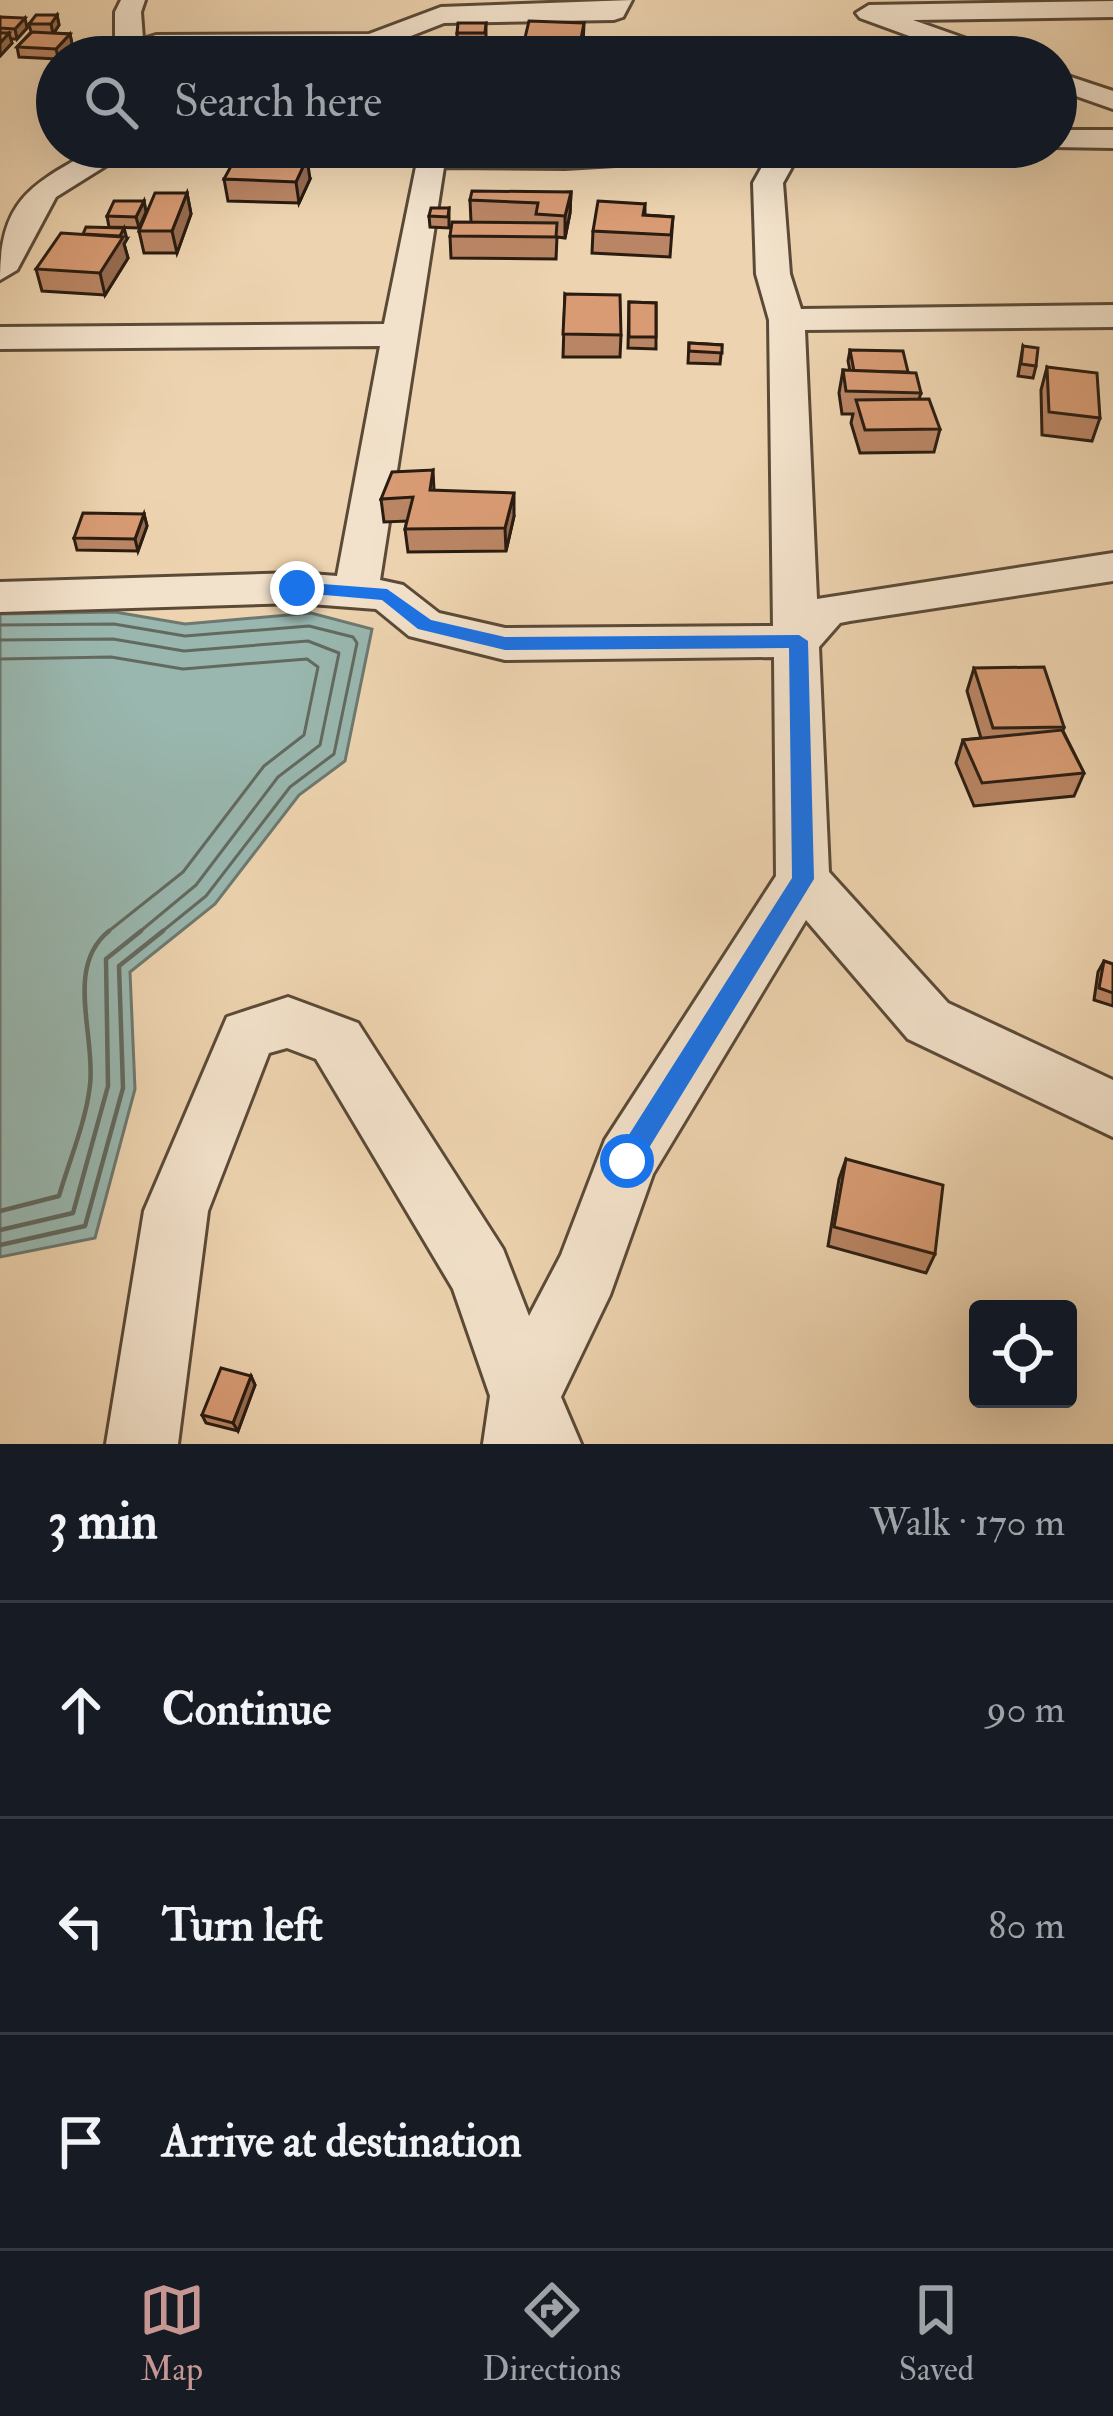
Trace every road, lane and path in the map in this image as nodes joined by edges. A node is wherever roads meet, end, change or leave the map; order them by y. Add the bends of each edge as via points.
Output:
1 (133, 0) edge
2 (620, 0) edge
3 (861, 6) edge
4 (1113, 9) edge
5 (1049, 11) junction
6 (440, 17) edge
7 (1113, 19) edge
8 (129, 36) edge
9 (386, 36) edge
10 (938, 36) edge
11 (1077, 88) edge
12 (1113, 101) edge
13 (1077, 139) edge
14 (1113, 139) edge
15 (58, 168) edge
16 (84, 168) edge
17 (428, 168) edge
18 (777, 168) edge
19 (43, 191) junction
20 (0, 208) edge
21 (0, 270) edge
22 (1113, 316) edge
23 (788, 320) junction
24 (400, 335) junction
25 (0, 338) edge
26 (1113, 567) edge
27 (356, 592) junction
28 (0, 597) edge
29 (799, 641) junction
30 (803, 879) junction
31 (1113, 1108) edge
32 (530, 1428) edge
33 (142, 1444) edge

1 - 8 street
2 - 6 street via 614,12
3 - 5 street
3 - 10 street
4 - 5 street
5 - 7 street
6 - 9 street
11 - 12 street
13 - 14 street
15 - 19 street
16 - 19 street
17 - 24 street
18 - 23 street via 769,183 773,274
19 - 20 street
19 - 21 street
22 - 23 street
23 - 29 street
24 - 25 street
24 - 27 street
26 - 29 street via 850,606 825,612
27 - 28 street
27 - 29 street via 387,595 425,625 505,644
29 - 30 street
30 - 31 street via 928,1022
30 - 32 street via 627,1161
32 - 33 street via 480,1272 337,1041 288,1022 247,1035 176,1211

